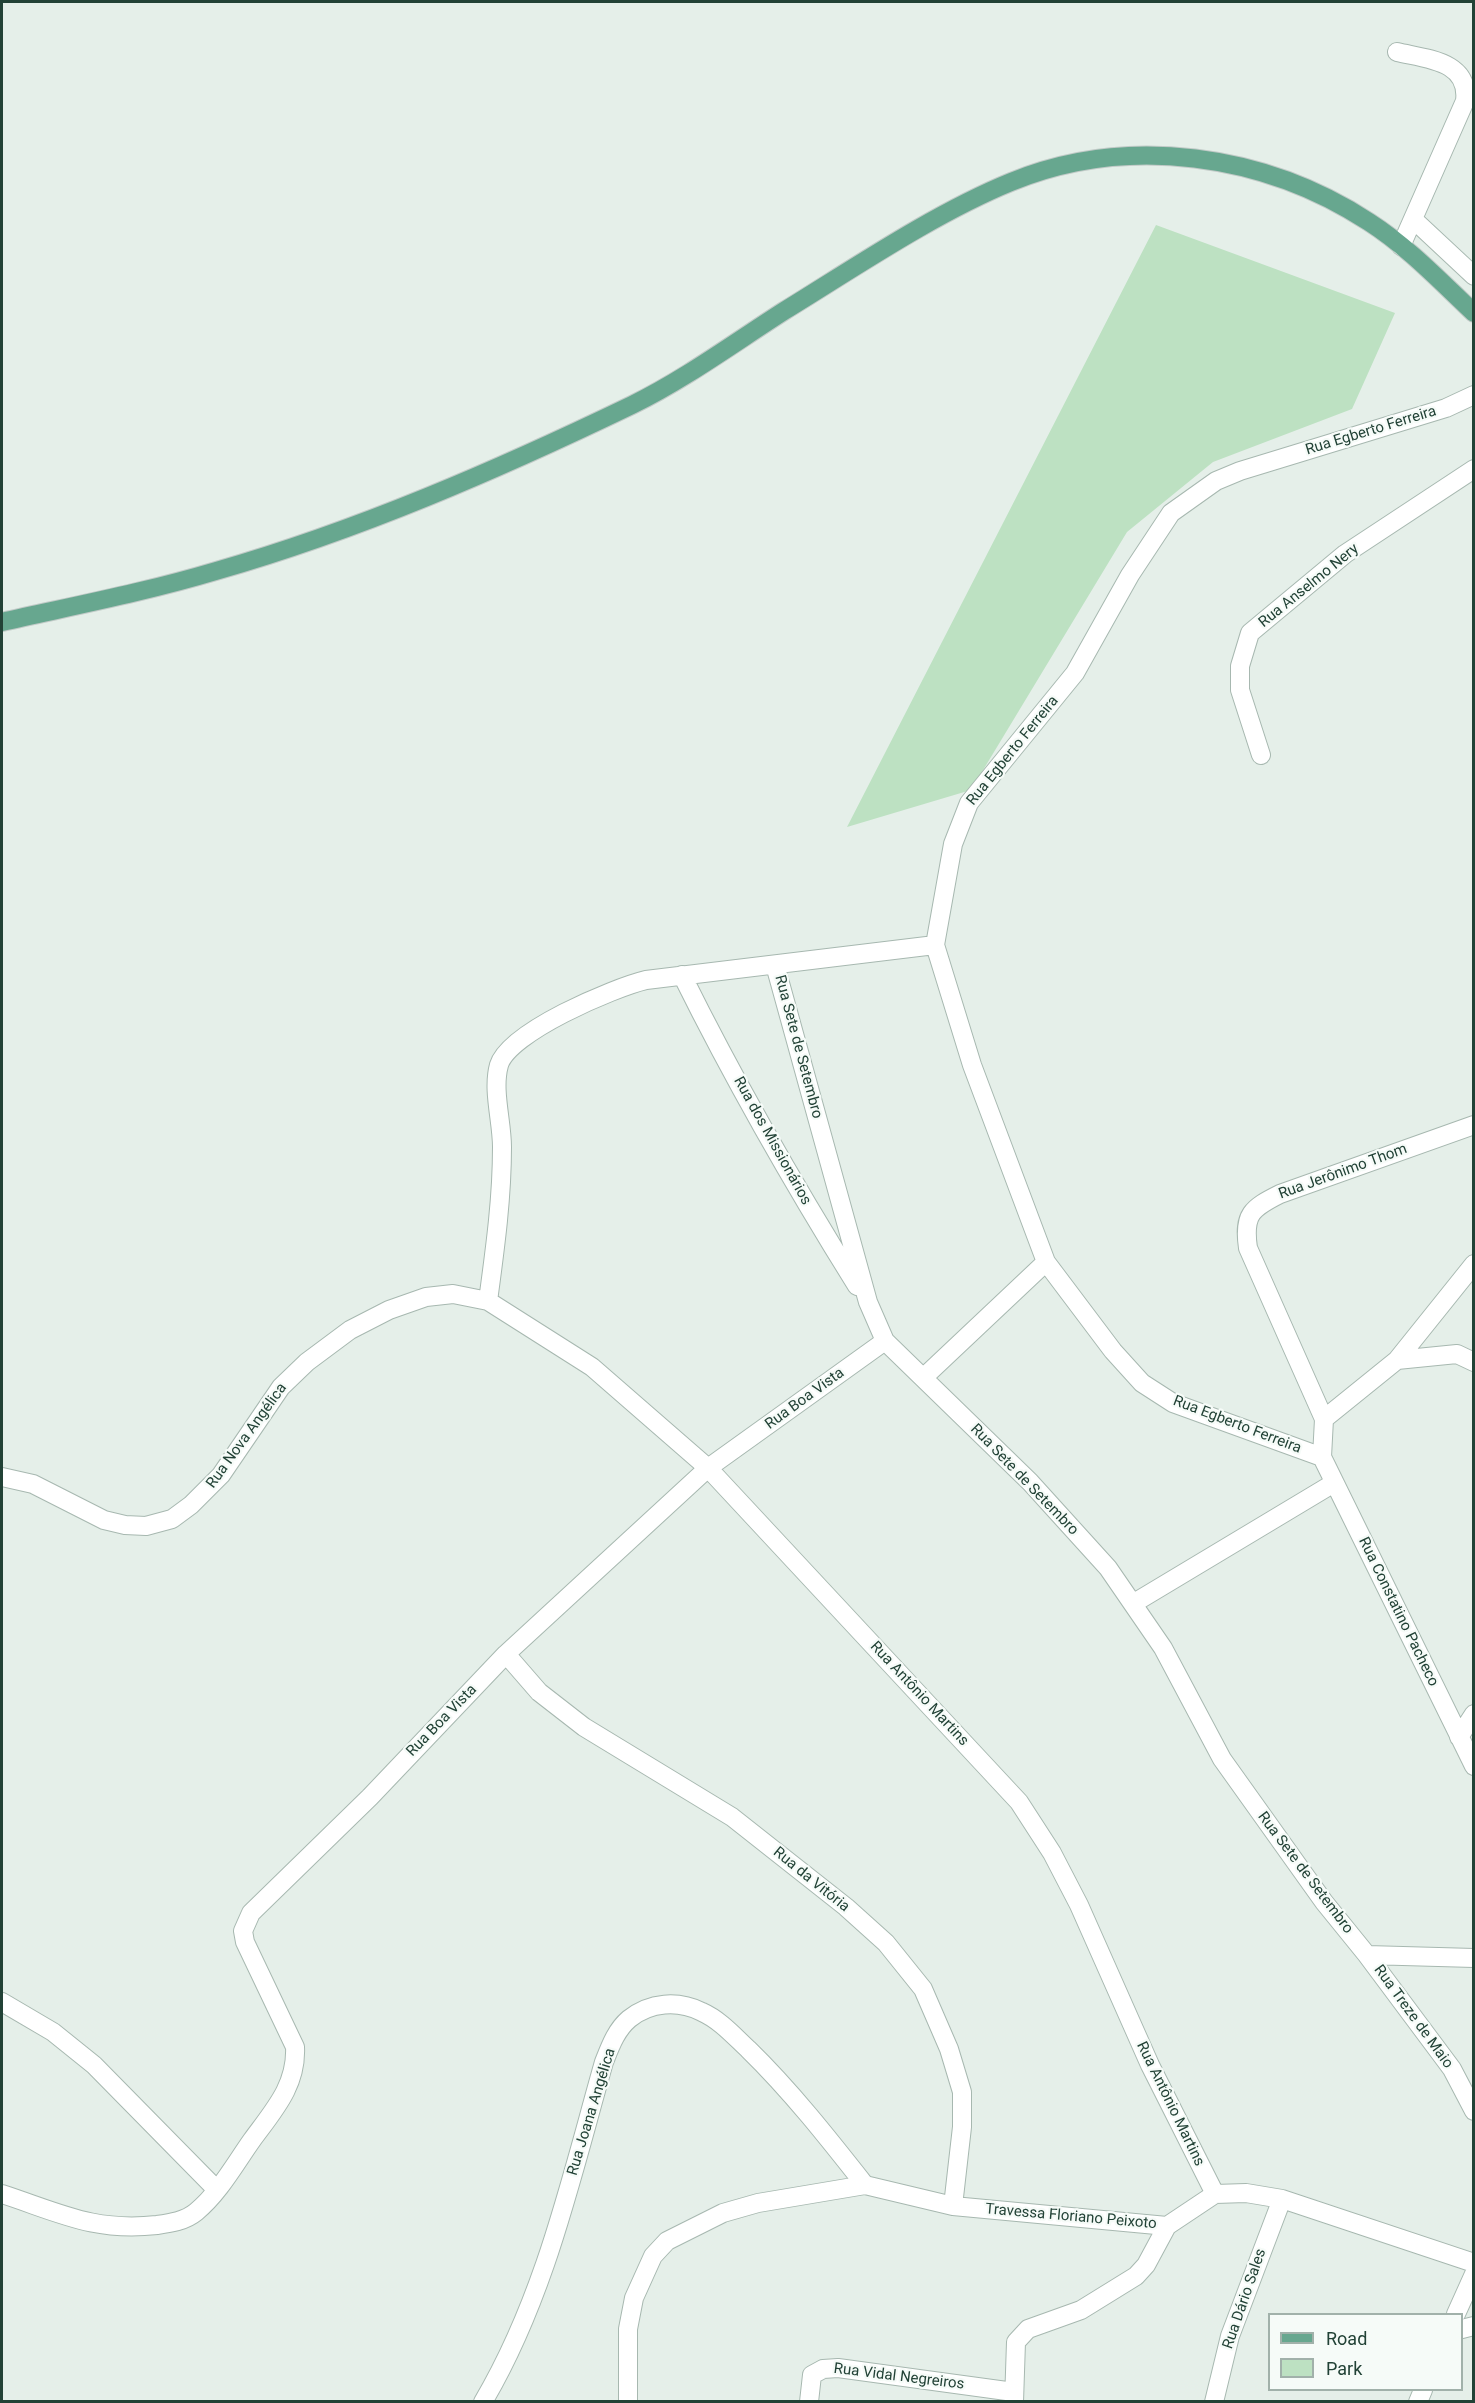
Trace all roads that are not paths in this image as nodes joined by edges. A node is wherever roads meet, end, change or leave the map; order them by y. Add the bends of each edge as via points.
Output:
1 (1397, 52) dead end
2 (1413, 219) junction
3 (1401, 246) junction
4 (1473, 276) edge
5 (1473, 313) edge
6 (1473, 395) edge
7 (1473, 469) edge
8 (2, 622) edge
9 (1261, 755) dead end
10 (935, 945) junction
11 (775, 966) junction
12 (682, 975) junction
13 (1473, 1125) edge
14 (1046, 1262) junction
15 (1473, 1264) edge
16 (488, 1301) junction
17 (868, 1302) junction
18 (885, 1341) junction
19 (1396, 1360) junction
20 (1473, 1362) edge
21 (923, 1378) junction
22 (1324, 1419) junction
23 (1322, 1458) junction
24 (708, 1468) junction
25 (2, 1477) edge
26 (1334, 1483) junction
27 (1134, 1604) junction
28 (506, 1654) junction
29 (1473, 1714) edge
30 (1459, 1737) junction
31 (1473, 1766) edge
32 (1367, 1955) junction
33 (1473, 1958) edge
34 (2, 2002) edge
35 (1473, 2111) edge
36 (865, 2185) junction
37 (217, 2190) junction
38 (2, 2194) edge
39 (1215, 2194) junction
40 (1282, 2199) junction
41 (953, 2206) junction
42 (1167, 2226) junction
43 (1473, 2263) edge
44 (1473, 2274) edge
45 (1456, 2313) edge
46 (1014, 2397) edge
47 (483, 2402) edge
48 (628, 2402) edge
49 (809, 2402) edge
50 (1214, 2402) edge

1 - 2 street via 1455,69 1465,83 1466,93
2 - 3 street
2 - 4 street
3 - 5 main road
3 - 8 main road via 1372,224 1304,186 1248,167 1146,156 1103,158 1045,171 985,193 940,217 637,403 439,492 333,533 213,572
6 - 10 street, Rua Egberto Ferreira via 1446,408 1240,471 1216,481 1172,513 1130,575 1075,673 969,803 953,844
7 - 9 street, Rua Anselmo Nery via 1345,554 1250,633 1240,666 1240,690
10 - 11 street
10 - 14 street, Rua Egberto Ferreira via 972,1065
11 - 12 street
11 - 17 street, Rua Sete de Setembro
12 - 16 street via 618,987 532,1033 512,1047 499,1064 500,1219
12 - 17 street, Rua dos Missionários via 810,1210
13 - 22 street, Rua Jerônimo Thom via 1280,1194 1257,1205 1248,1222 1248,1248
14 - 21 street
14 - 23 street, Rua Egberto Ferreira via 1113,1352 1142,1383 1173,1403
15 - 19 street
16 - 24 street, Rua Antônio Martins via 592,1367
16 - 25 street, Rua Nova Angélica via 453,1294 426,1297 350,1330 281,1387 221,1475 172,1519 146,1526 104,1520 33,1484
17 - 18 street, Rua Sete de Setembro
18 - 21 street, Rua Sete de Setembro
18 - 24 street, Rua Boa Vista
19 - 20 street via 1457,1354
19 - 22 street
21 - 27 street, Rua Sete de Setembro via 1030,1482 1108,1568
22 - 23 street
23 - 26 street, Rua Constatino Pacheco
24 - 28 street, Rua Boa Vista
24 - 39 street, Rua Antônio Martins via 1019,1802 1079,1905 1150,2064
26 - 27 street
26 - 30 street, Rua Constatino Pacheco
27 - 32 street, Rua Sete de Setembro via 1163,1648 1222,1759 1324,1902
28 - 37 street, Rua Boa Vista via 245,1923 245,1942 295,2047 296,2064 288,2090
28 - 41 street, Rua da Vitória via 539,1692 584,1727 732,1817 886,1943 923,1989 949,2049 962,2092
29 - 30 street
30 - 31 street, Rua Constatino Pacheco
32 - 33 street
32 - 35 street, Rua Treze de Maio via 1452,2069
34 - 37 street via 53,2032 94,2066
36 - 41 street, Travessa Floriano Peixoto
36 - 47 street, Rua Joana Angélica via 808,2113 725,2026 680,2004 661,2004 643,2010 616,2035 603,2062 541,2278 507,2360
36 - 48 street via 758,2203 723,2213 667,2241 653,2256 634,2298 628,2329
37 - 38 street, Rua Boa Vista via 195,2213 175,2223 115,2227 89,2224
39 - 40 street via 1246,2193
39 - 42 street, Travessa Floriano Peixoto
40 - 43 street
40 - 50 street, Rua Dário Sales via 1230,2336
41 - 42 street, Travessa Floriano Peixoto
42 - 46 street via 1136,2276 1081,2310 1021,2334 1016,2342
44 - 45 street
46 - 49 street, Rua Vidal Negreiros via 838,2368 812,2375

